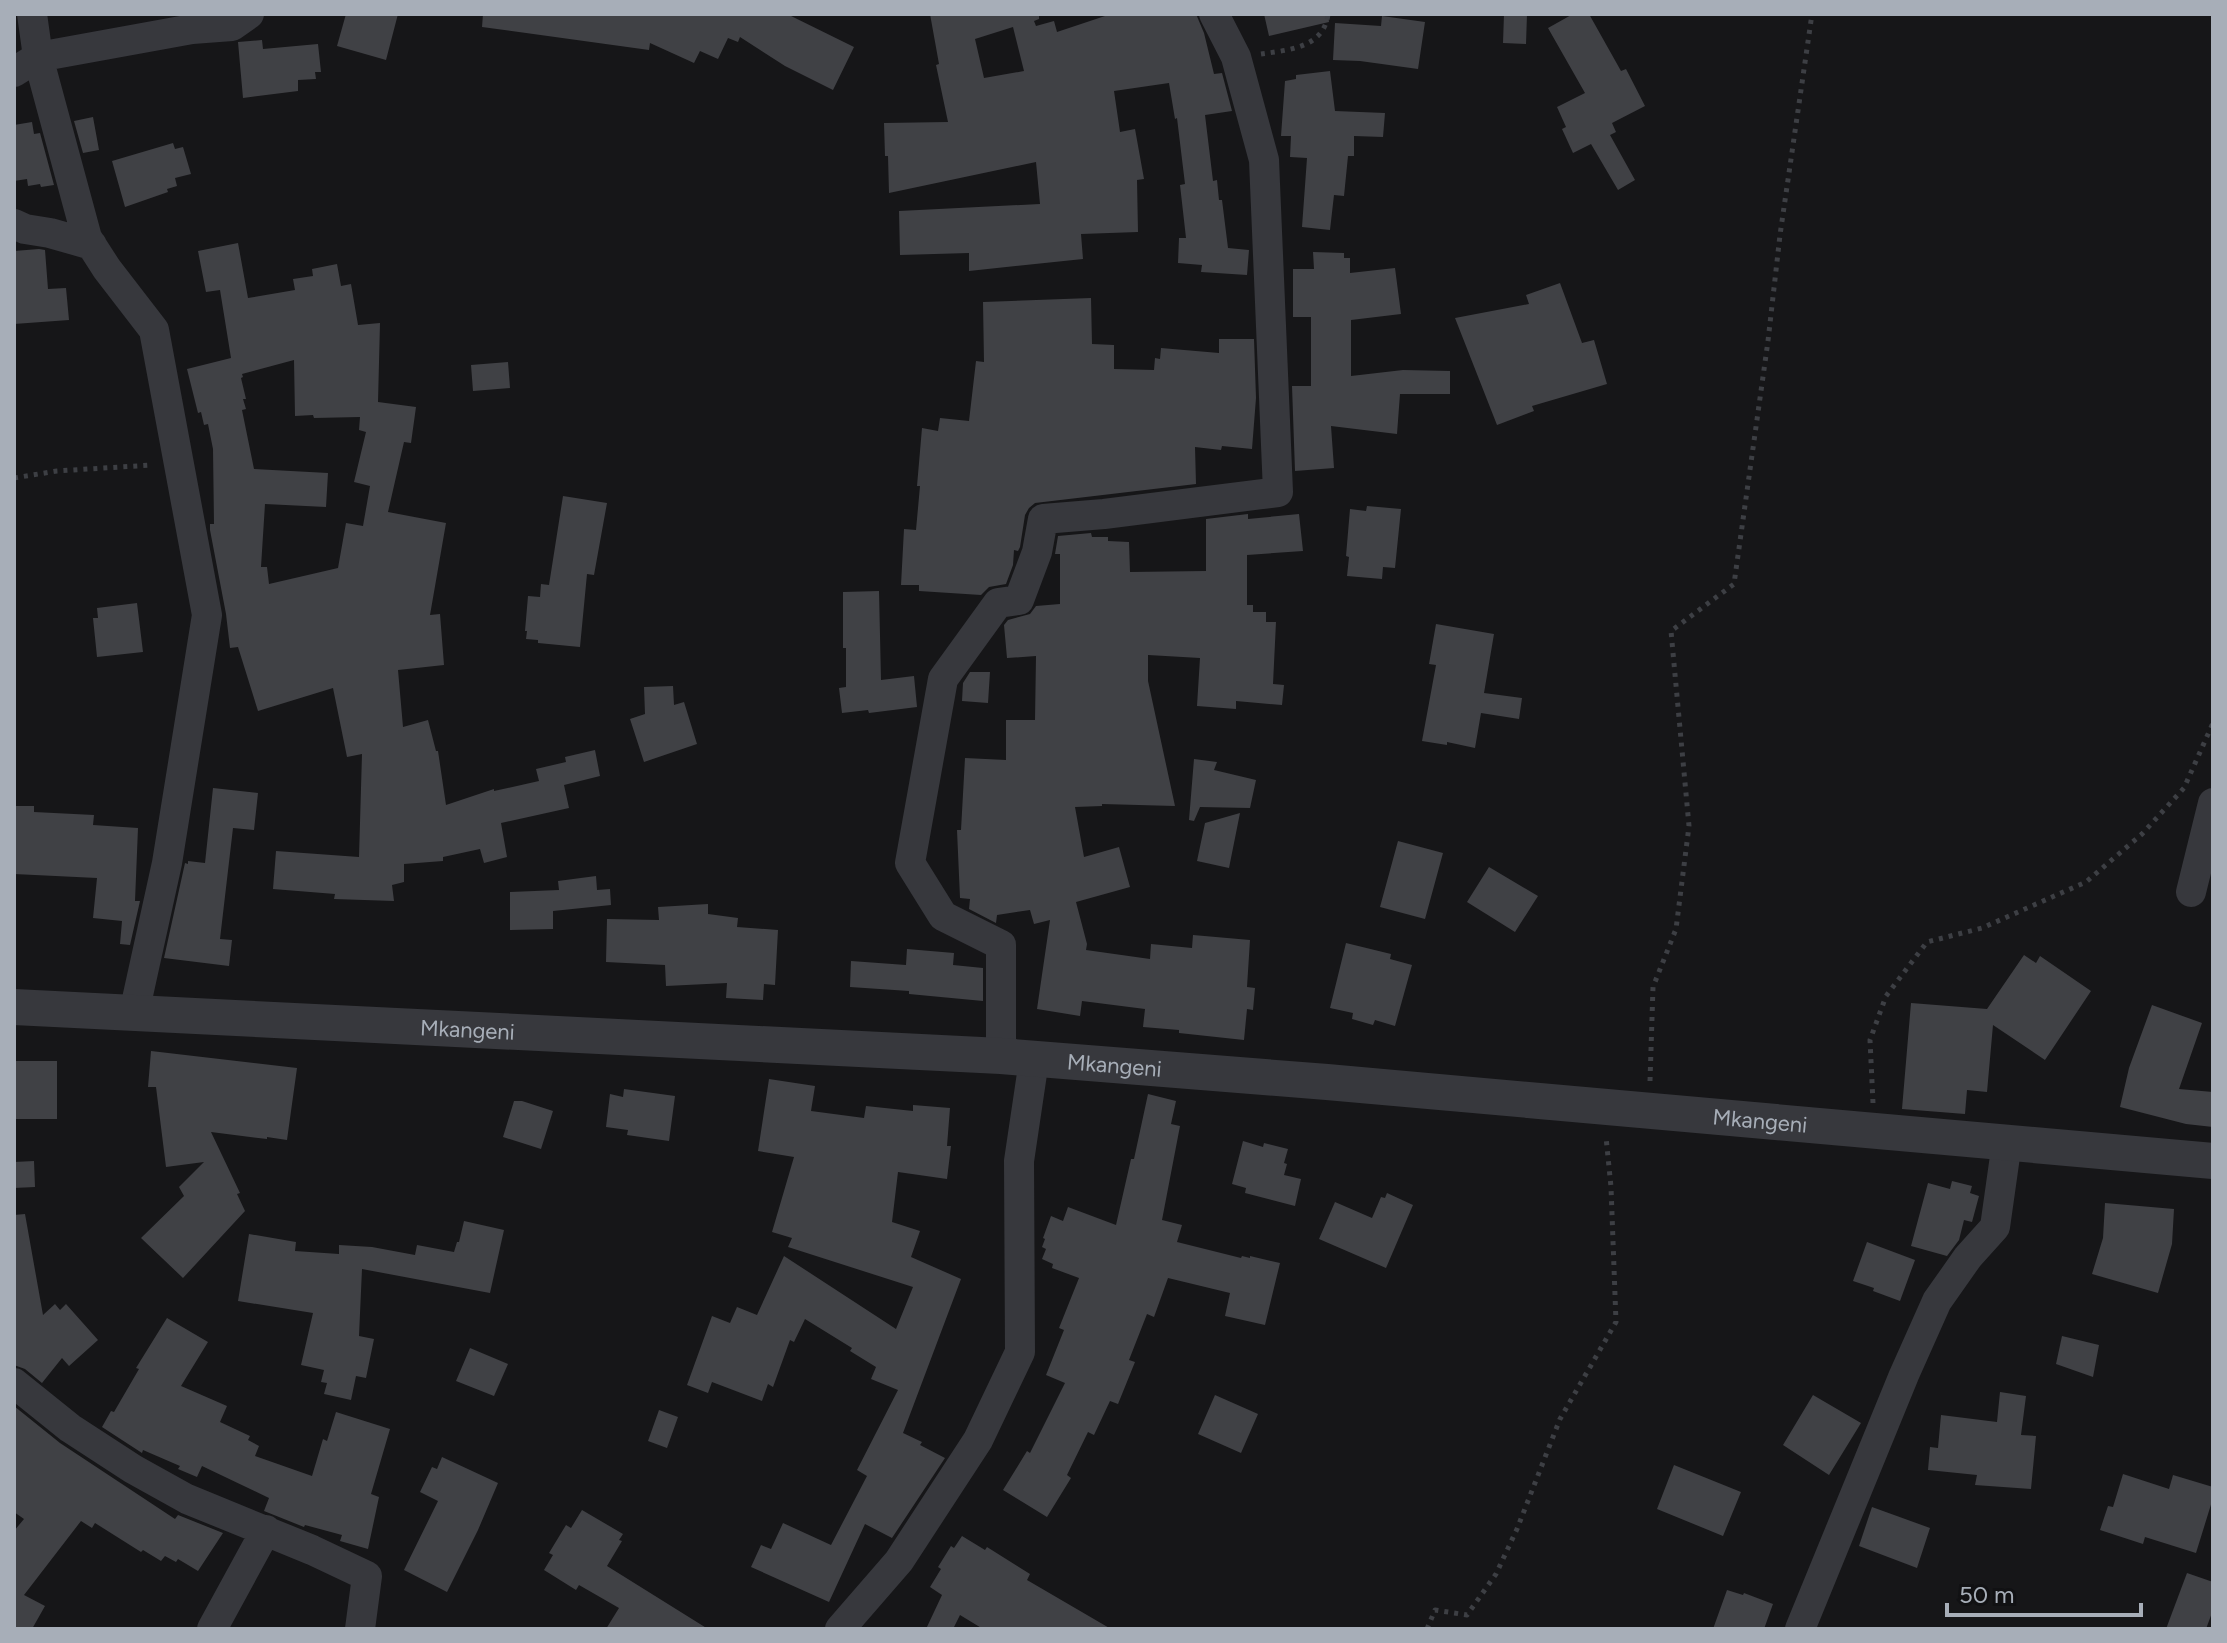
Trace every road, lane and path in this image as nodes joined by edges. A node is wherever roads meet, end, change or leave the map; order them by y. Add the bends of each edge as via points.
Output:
1 (32, 14) edge
2 (249, 14) edge
3 (1214, 14) edge
4 (1328, 14) edge
5 (1812, 14) edge
6 (1236, 57) junction
7 (26, 64) edge
8 (14, 224) edge
9 (92, 245) junction
10 (178, 463) junction
11 (14, 478) edge
12 (2213, 723) edge
13 (2213, 803) edge
14 (2191, 892) dead end
15 (14, 1007) edge
16 (134, 1013) junction
17 (1018, 1058) junction
18 (1603, 1106) junction
19 (1649, 1110) junction
20 (1874, 1130) junction
21 (2007, 1142) junction
22 (2213, 1161) edge
23 (14, 1383) edge
24 (266, 1530) junction
25 (212, 1629) edge
26 (360, 1629) edge
27 (840, 1629) edge
28 (1427, 1629) edge
29 (1800, 1629) edge

1 - 7 street
2 - 7 street via 232,26 192,29
3 - 6 street
4 - 6 path via 1327,25 1304,47
5 - 19 path via 1734,584 1671,631 1689,826 1676,929 1653,987
6 - 17 street via 1264,160 1278,492 1043,519 1019,600 998,603 943,679 910,863 943,916 1001,945
7 - 9 street via 67,156
8 - 9 street
9 - 10 street via 154,330
10 - 11 path
10 - 16 street via 207,615 167,863
12 - 20 path via 2184,788 2142,834 2086,882 1982,928 1927,942 1886,996 1870,1040
13 - 14 street
15 - 16 street, Mkangeni
16 - 17 street, Mkangeni
17 - 18 street, Mkangeni
17 - 27 street via 1020,1352 978,1440 899,1561
18 - 19 street, Mkangeni
18 - 28 path via 1616,1322 1560,1419 1496,1574 1467,1615 1435,1610
19 - 20 street, Mkangeni
20 - 21 street, Mkangeni
21 - 22 street, Mkangeni
21 - 29 street via 1995,1227 1937,1301
23 - 24 street via 133,1469 187,1499
24 - 25 street
24 - 26 street via 367,1576

